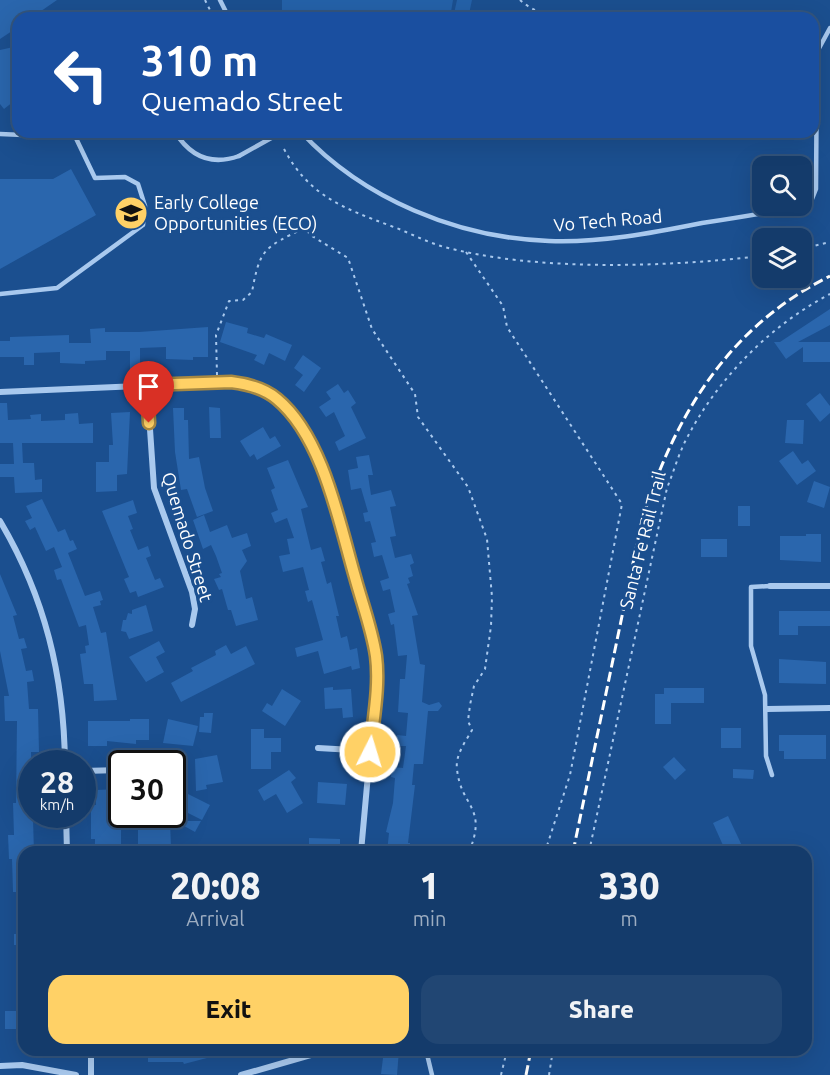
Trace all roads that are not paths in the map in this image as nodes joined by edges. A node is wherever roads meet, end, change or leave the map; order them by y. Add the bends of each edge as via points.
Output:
1 (830, 28) edge
2 (819, 48) edge
3 (76, 138) edge
4 (179, 138) edge
5 (271, 138) edge
6 (308, 138) edge
7 (816, 138) edge
8 (812, 199) edge
9 (752, 213) edge
10 (0, 294) edge
11 (147, 385) junction
12 (0, 392) edge
13 (0, 521) edge
14 (770, 586) joint
15 (830, 586) edge
16 (192, 625) dead end
17 (830, 708) edge
18 (767, 709) junction
19 (318, 748) dead end
20 (64, 750) edge
21 (370, 752) junction
22 (772, 775) dead end
23 (66, 828) edge
24 (66, 846) edge
25 (362, 846) edge
26 (91, 1056) edge
27 (307, 1056) edge
28 (427, 1056) edge
29 (0, 1066) edge
30 (76, 1075) edge
31 (91, 1075) edge
32 (242, 1075) edge
33 (432, 1075) edge

1 - 2 lane, Vo Tech Road
3 - 10 lane via 95,178 125,177 138,184 145,206 143,225 57,288
4 - 5 lane, bridge via 189,151 209,160 239,156
6 - 9 lane, Vo Tech Road via 335,163 388,198 436,219 501,237 549,241 608,238
7 - 8 lane, Vo Tech Road via 816,189
11 - 12 street
11 - 16 street, Quemado Street via 153,482 192,592
11 - 21 street via 244,384 278,400 296,422 322,469 373,642 376,686
13 - 20 street via 33,585 51,639 61,694
14 - 15 street
14 - 18 lane via 751,587 752,646
17 - 18 street
18 - 22 lane via 766,756
19 - 21 street
21 - 25 street
23 - 24 street
26 - 31 street
27 - 32 street
28 - 33 lane
29 - 30 street via 22,1065

